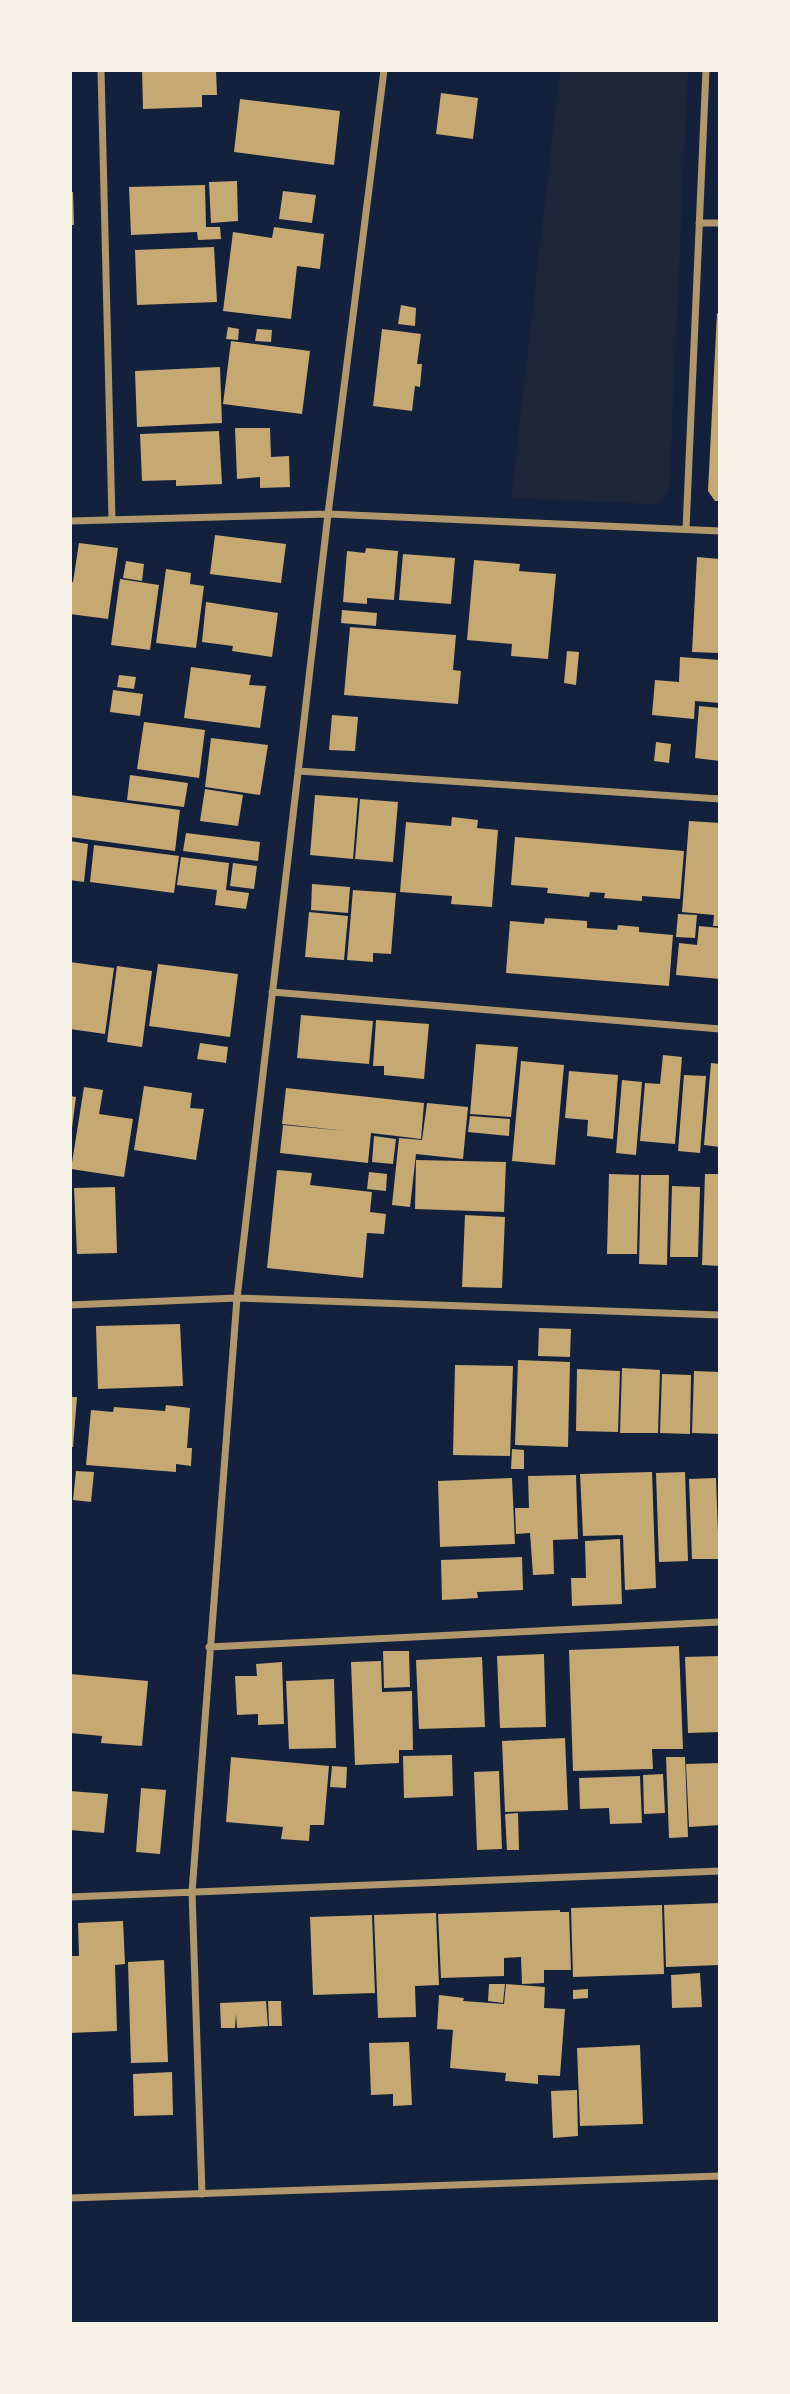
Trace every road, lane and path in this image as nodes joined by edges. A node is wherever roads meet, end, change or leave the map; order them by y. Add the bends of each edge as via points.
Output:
1 (101, 70) edge
2 (384, 70) edge
3 (706, 70) edge
4 (699, 223) junction
5 (720, 223) edge
6 (328, 514) junction
7 (112, 520) junction
8 (70, 521) edge
9 (686, 529) junction
10 (720, 531) edge
11 (298, 771) junction
12 (720, 799) edge
13 (272, 992) junction
14 (720, 1028) edge
15 (237, 1298) junction
16 (70, 1305) edge
17 (720, 1315) edge
18 (720, 1622) edge
19 (209, 1647) junction
20 (720, 1871) edge
21 (192, 1892) junction
22 (70, 1897) edge
23 (720, 2176) edge
24 (202, 2194) junction
25 (70, 2198) edge

1 - 7 street
2 - 6 street
3 - 4 street
4 - 5 street
4 - 9 street
6 - 7 street
6 - 9 street
6 - 11 street
7 - 8 street
9 - 10 street
11 - 12 street
11 - 13 street
13 - 14 street
13 - 15 street
15 - 16 street
15 - 17 street
15 - 19 street
18 - 19 street
19 - 21 street
20 - 21 street
21 - 22 street
21 - 24 street
23 - 24 street
24 - 25 street

